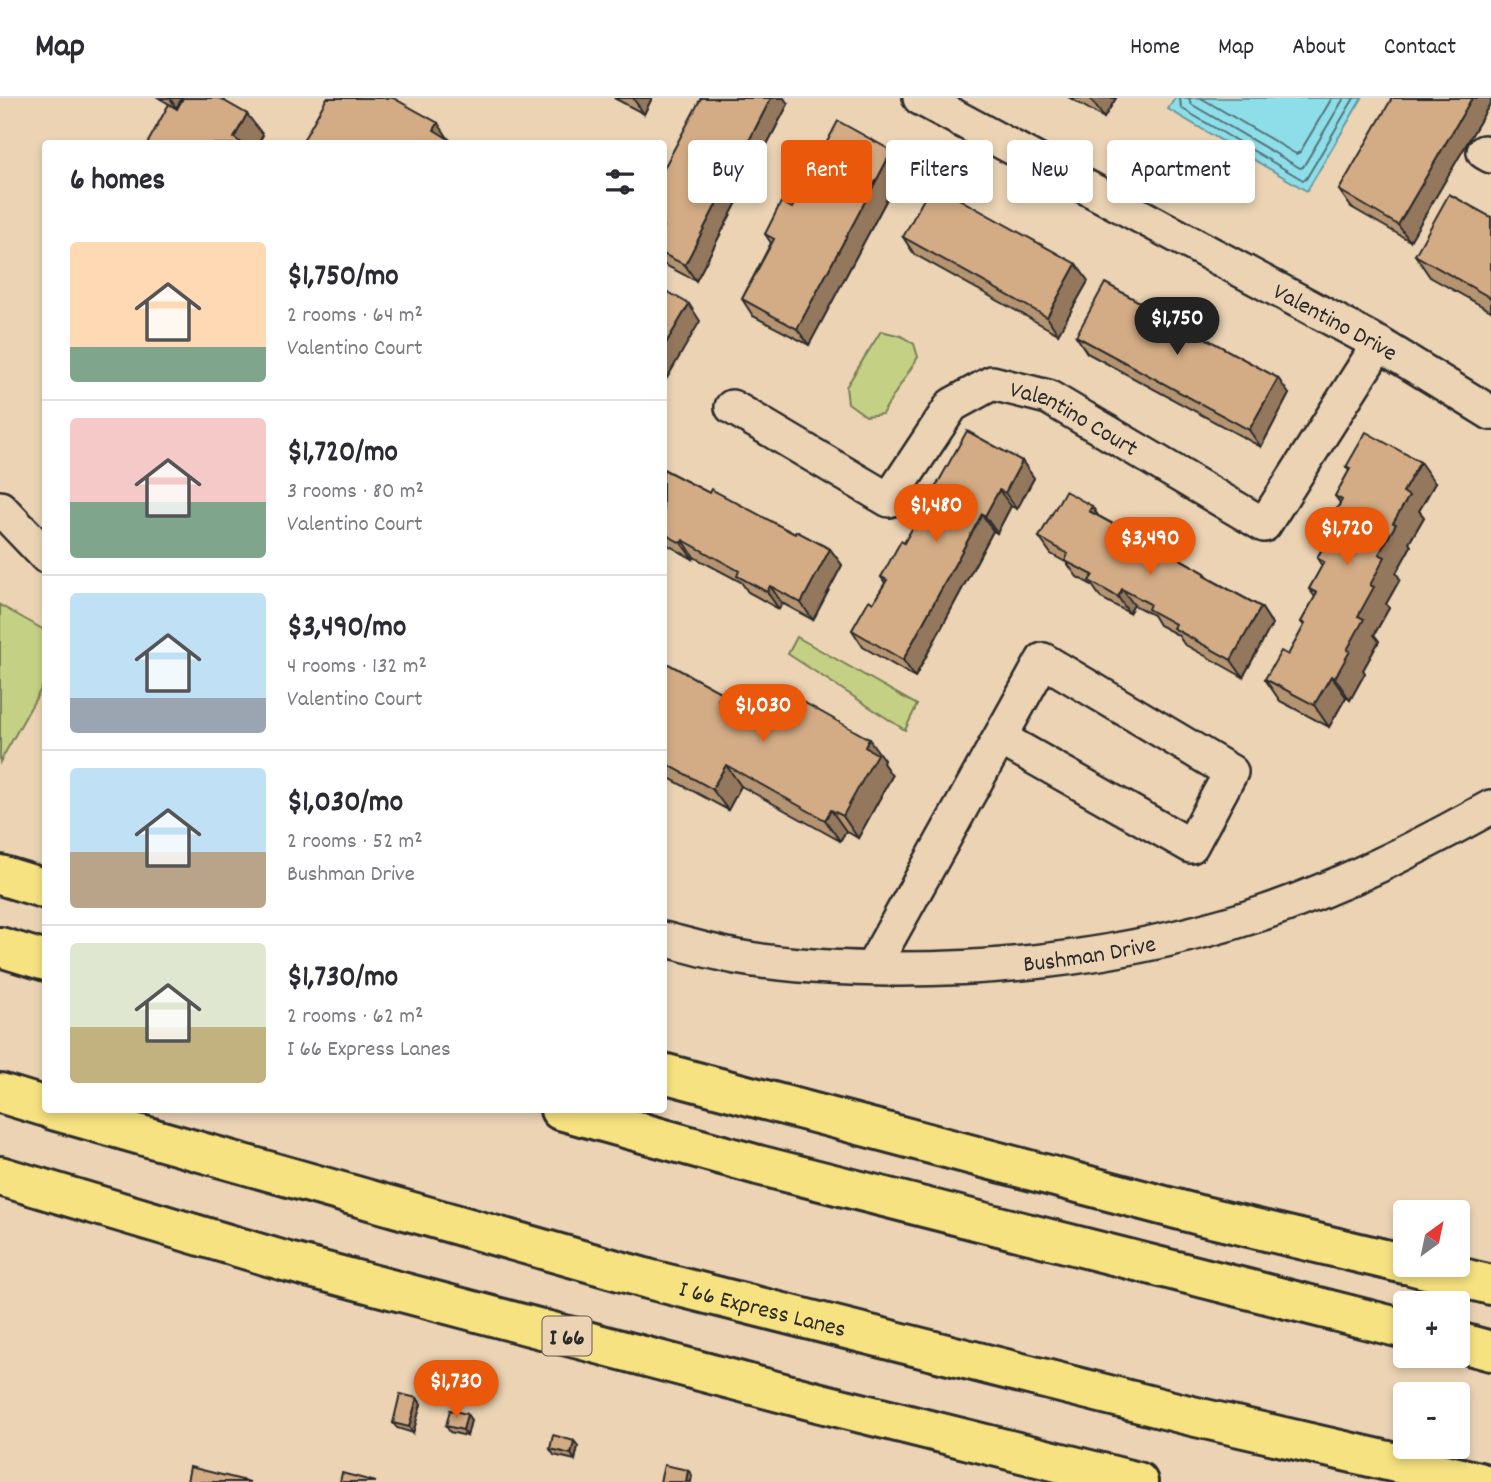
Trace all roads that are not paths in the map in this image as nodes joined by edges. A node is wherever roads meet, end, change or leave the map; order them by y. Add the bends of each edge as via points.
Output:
1 (920, 98) edge
2 (1379, 344) junction
3 (732, 407) dead end
4 (1491, 413) edge
5 (0, 508) edge
6 (42, 552) edge
7 (1000, 738) junction
8 (1491, 807) edge
9 (0, 875) edge
10 (42, 888) edge
11 (667, 940) edge
12 (0, 947) edge
13 (42, 960) edge
14 (872, 968) junction
15 (667, 1074) edge
16 (0, 1093) edge
17 (42, 1106) edge
18 (64, 1113) edge
19 (571, 1113) edge
20 (0, 1176) edge
21 (1393, 1261) edge
22 (1462, 1278) edge
23 (1491, 1285) edge
24 (1393, 1326) edge
25 (1470, 1345) edge
26 (1491, 1351) edge
27 (1138, 1482) edge
28 (1479, 1482) edge

1 - 2 street, Valentino Drive
2 - 3 street, Valentino Court via 1264,525 1048,397 992,383 952,405 889,500
2 - 4 street, Valentino Drive
5 - 6 street
7 - 7 street via 1044,660 1231,772 1191,846
7 - 14 street
8 - 14 street, Bushman Drive via 1342,883 1260,914 1153,943 1044,962 946,969
9 - 10 highway
11 - 14 street, Bushman Drive via 736,957 825,968
12 - 13 highway
15 - 21 highway
16 - 17 highway
18 - 28 highway, I 66 Express Lanes via 648,1279 1192,1416
19 - 24 highway
20 - 27 highway, I 66 via 314,1269
22 - 23 highway
25 - 26 highway

